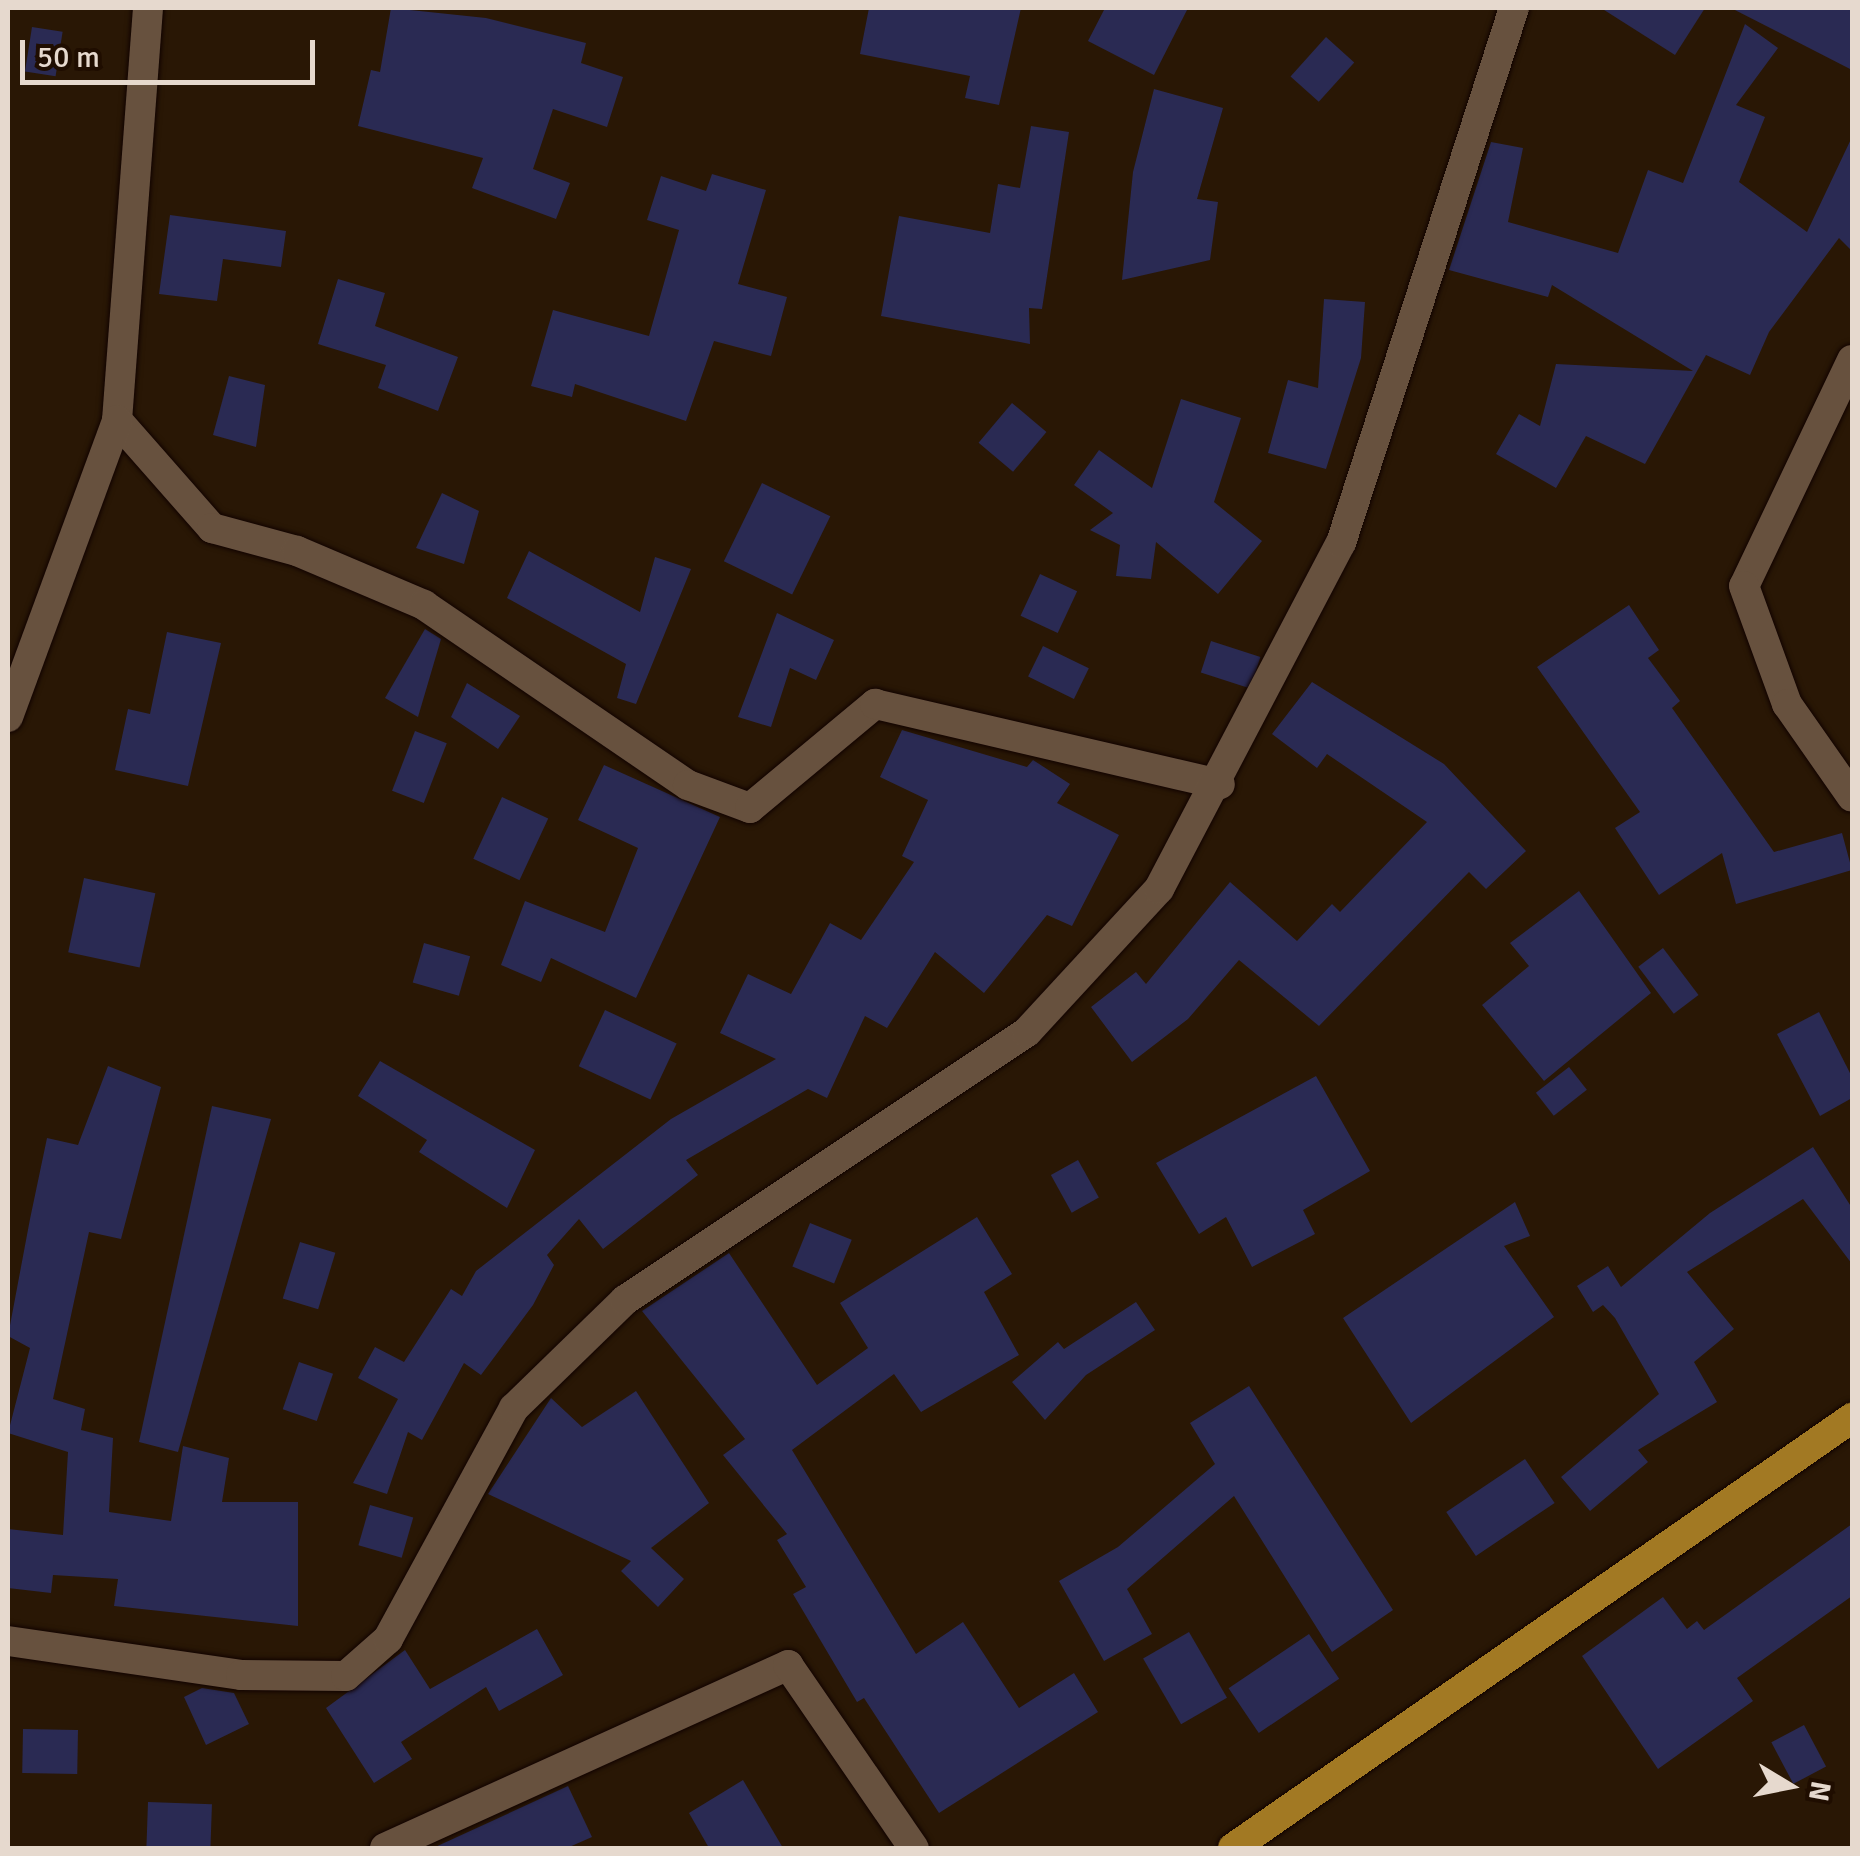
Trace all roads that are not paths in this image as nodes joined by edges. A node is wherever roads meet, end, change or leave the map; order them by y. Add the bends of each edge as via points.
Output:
1 (148, 8) edge
2 (1514, 8) edge
3 (1852, 360) edge
4 (116, 420) junction
5 (9, 708) edge
6 (1220, 784) junction
7 (1852, 797) edge
8 (1852, 1418) edge
9 (8, 1641) edge
10 (385, 1848) edge
11 (914, 1848) edge
12 (1233, 1848) edge

1 - 4 street
2 - 6 street via 1341,544
3 - 7 street via 1744,586 1787,704
4 - 5 street
4 - 6 street via 212,528 297,551 424,605 688,785 750,808 875,704
6 - 9 street via 1159,889 1027,1032 625,1300 514,1408 388,1639 346,1676 240,1675
8 - 12 main road
10 - 11 street via 788,1665

